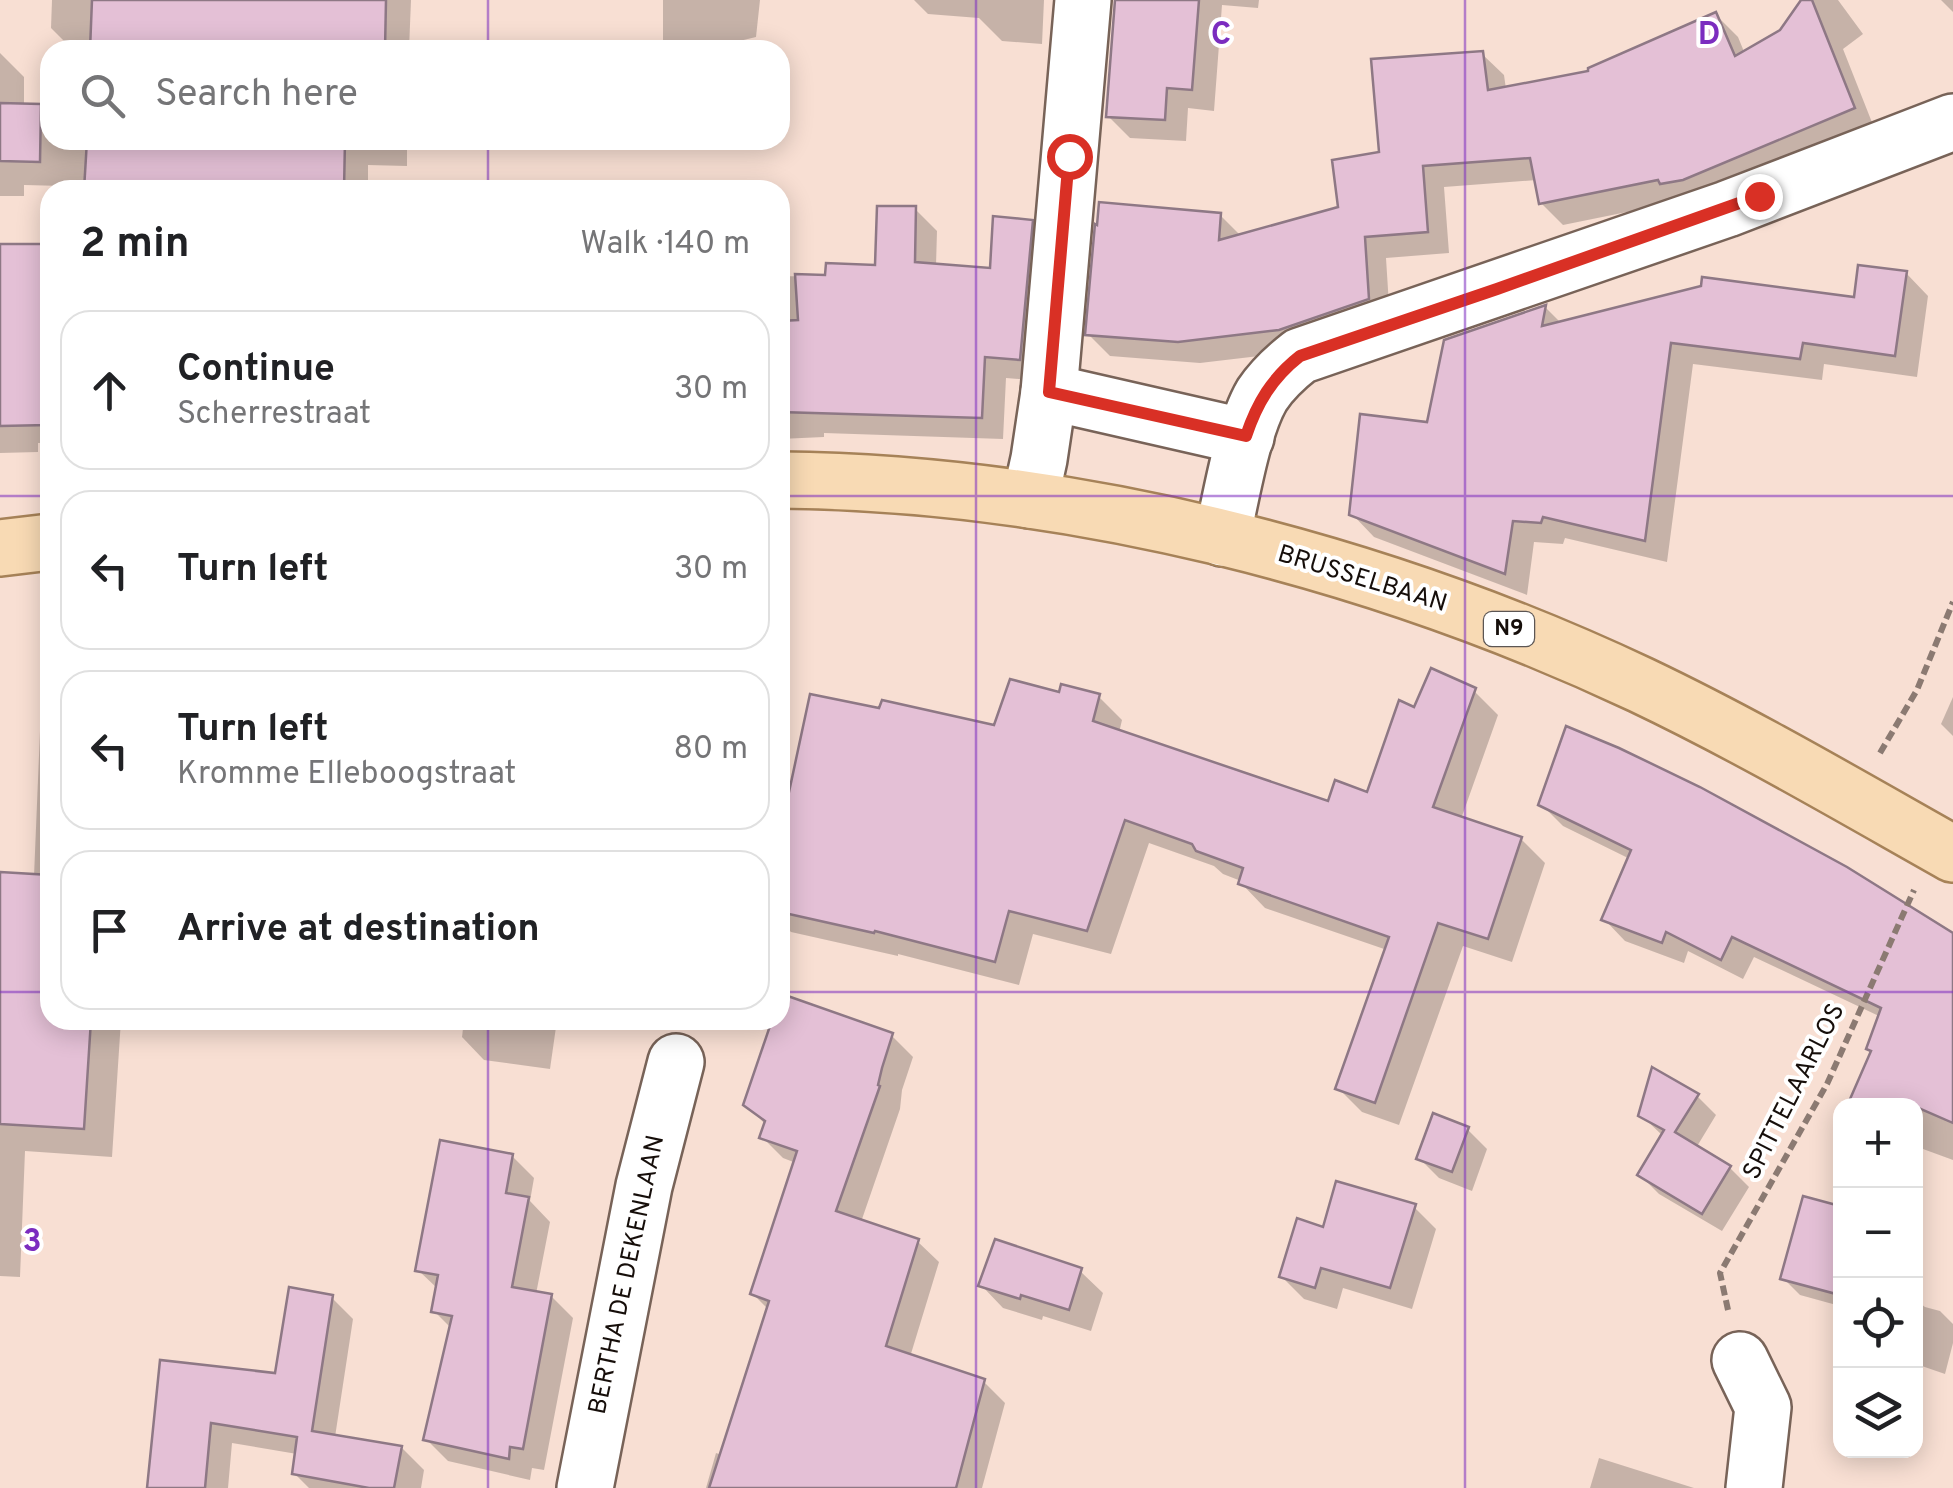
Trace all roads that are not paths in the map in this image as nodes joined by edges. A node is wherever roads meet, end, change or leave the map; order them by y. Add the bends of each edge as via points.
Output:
1 (1082, 0) edge
2 (1953, 122) edge
3 (1049, 392) junction
4 (1246, 436) junction
5 (790, 480) edge
6 (1030, 500) junction
7 (1222, 538) junction
8 (40, 543) edge
9 (0, 548) edge
10 (1944, 848) edge
11 (676, 1062) dead end
12 (1740, 1360) road end
13 (584, 1488) edge
14 (1754, 1488) edge

1 - 3 street
2 - 4 street via 1727,209 1300,356 1263,394
3 - 4 street
3 - 6 street
4 - 7 street
5 - 6 main road, BRUSSELBAAN / N9 via 922,486
6 - 7 main road, BRUSSELBAAN / N9
7 - 10 main road, BRUSSELBAAN / N9 via 1376,583 1552,646 1704,716
8 - 9 main road
11 - 13 street, BERTHA DE DEKENLAAN via 644,1186
12 - 14 street via 1763,1408

